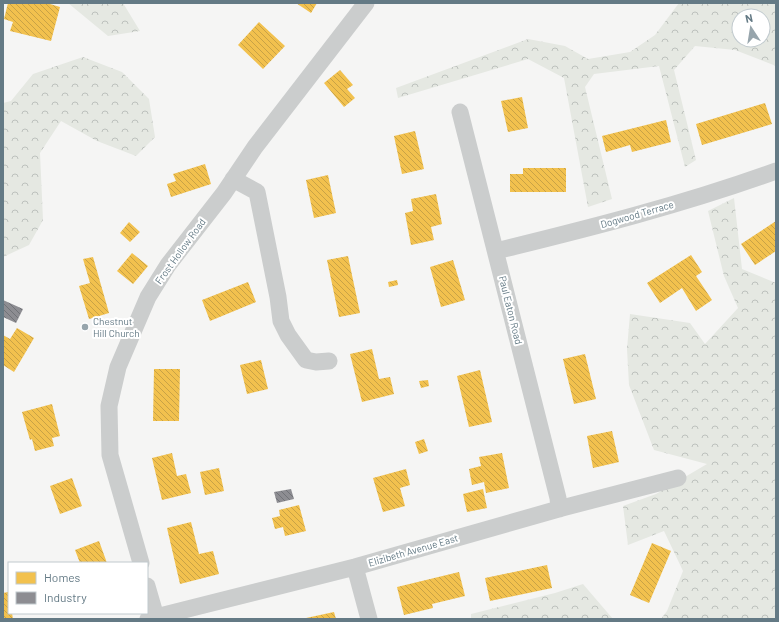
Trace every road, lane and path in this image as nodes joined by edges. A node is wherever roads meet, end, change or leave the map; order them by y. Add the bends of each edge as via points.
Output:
1 (366, 3) edge
2 (460, 112) dead end
3 (776, 171) edge
4 (233, 179) junction
5 (496, 251) junction
6 (329, 361) dead end
7 (678, 478) dead end
8 (559, 509) junction
9 (140, 562) edge
10 (355, 567) junction
11 (148, 592) edge
12 (152, 618) edge
13 (369, 619) edge

1 - 4 street, Frost Hollow Road
2 - 5 street, Paul Eaton Road
3 - 5 street, Dogwood Terrace via 602,225
4 - 6 street via 257,192 281,321 288,335 306,360
4 - 9 street, Frost Hollow Road via 168,265 148,297 118,367 109,406 110,455
5 - 8 street, Paul Eaton Road
7 - 8 street, Elizibeth Avenue East
8 - 10 street, Elizibeth Avenue East
10 - 12 street, Elizibeth Avenue East
10 - 13 street
11 - 12 street

